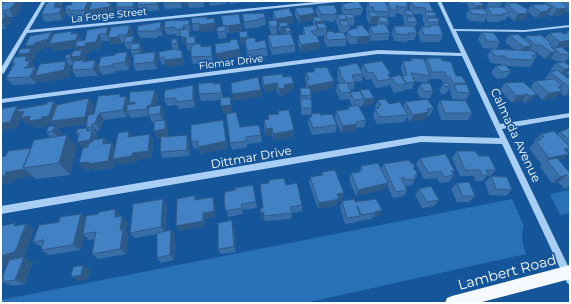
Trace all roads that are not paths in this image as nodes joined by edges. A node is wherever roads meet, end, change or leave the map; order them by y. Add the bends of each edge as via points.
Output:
1 (44, 1) edge
2 (338, 1) edge
3 (439, 1) edge
4 (570, 26) edge
5 (453, 30) junction
6 (25, 32) junction
7 (465, 55) junction
8 (1, 74) edge
9 (1, 100) edge
10 (570, 114) edge
11 (499, 127) junction
12 (505, 141) junction
13 (1, 210) edge
14 (569, 275) edge
15 (452, 303) edge

1 - 6 street
2 - 6 street, La Forge Street
3 - 5 street, Calmada Avenue
4 - 5 street via 525,31
5 - 7 street, Calmada Avenue
6 - 8 street
7 - 9 street, Flomar Drive via 378,52
7 - 11 street, Calmada Avenue
10 - 11 street
11 - 12 street, Calmada Avenue
12 - 13 street, Dittmar Drive via 421,139
12 - 14 street, Calmada Avenue
14 - 15 main road, Lambert Road

